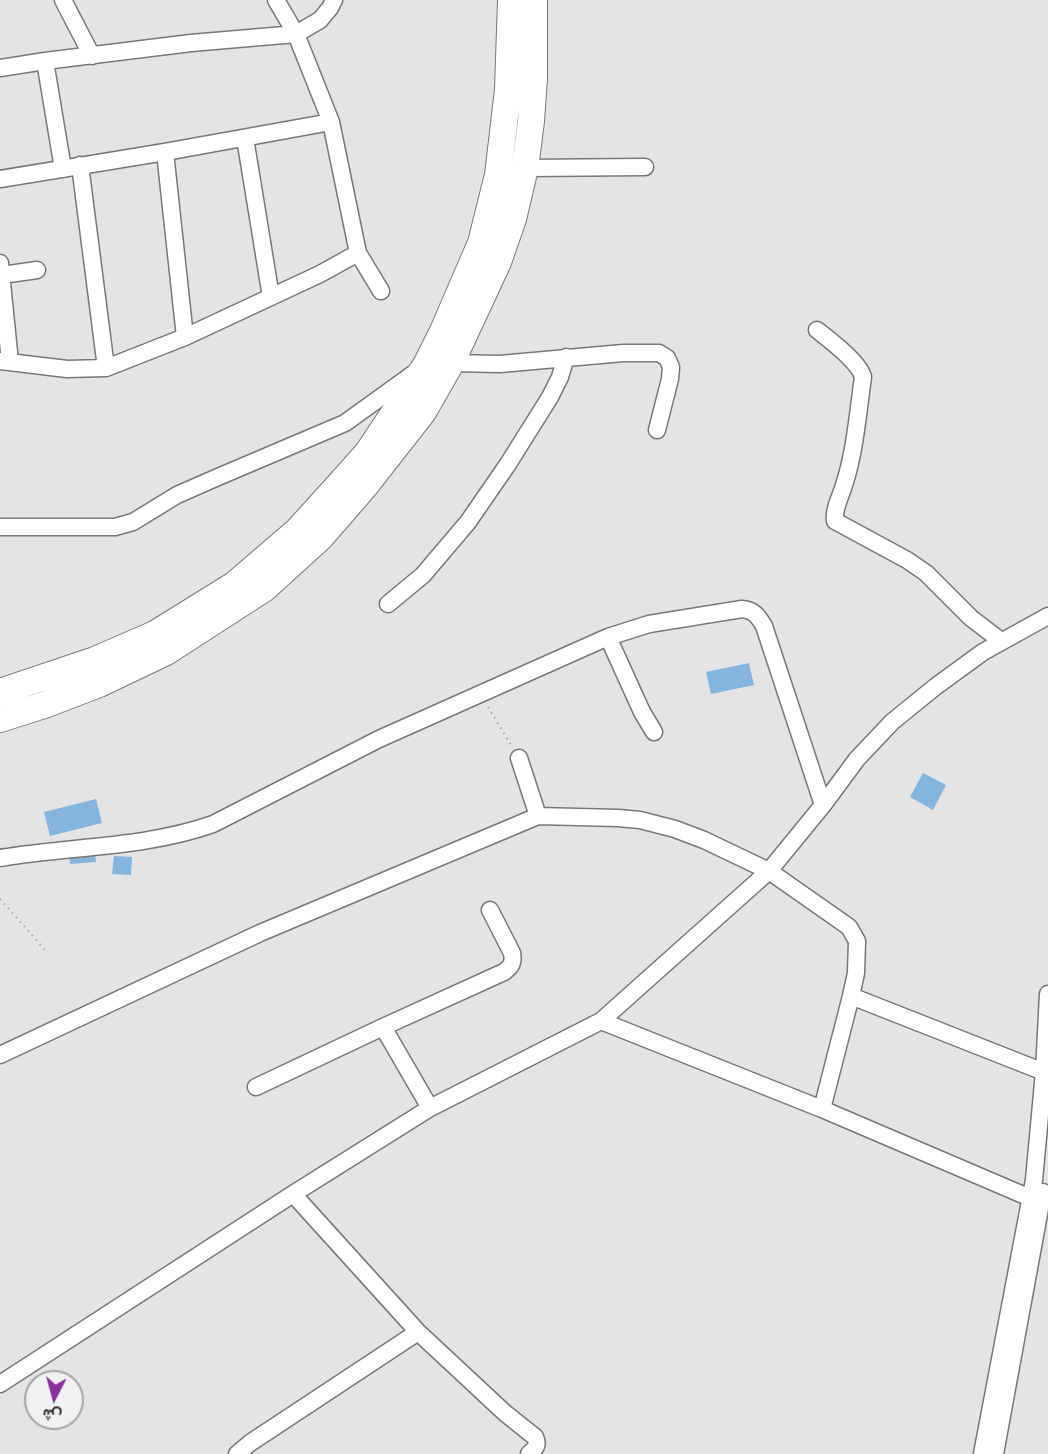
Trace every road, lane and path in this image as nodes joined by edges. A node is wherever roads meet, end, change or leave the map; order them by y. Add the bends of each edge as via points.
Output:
1 (63, 0) edge
2 (276, 0) edge
3 (334, 0) edge
4 (511, 0) edge
5 (534, 0) edge
6 (296, 34) junction
7 (92, 56) junction
8 (45, 61) junction
9 (0, 68) edge
10 (331, 122) junction
11 (245, 138) junction
12 (165, 152) junction
13 (80, 165) junction
14 (645, 166) dead end
15 (525, 168) junction
16 (63, 169) junction
17 (0, 178) edge
18 (358, 253) junction
19 (1, 269) edge
20 (37, 270) dead end
21 (381, 291) dead end
22 (271, 297) junction
23 (817, 330) dead end
24 (185, 336) junction
25 (566, 357) junction
26 (5, 361) edge
27 (451, 363) junction
28 (426, 365) junction
29 (106, 368) junction
30 (657, 430) dead end
31 (0, 527) edge
32 (388, 604) dead end
33 (1048, 616) edge
34 (608, 637) junction
35 (1001, 641) junction
36 (0, 692) edge
37 (480, 694) junction
38 (0, 718) edge
39 (654, 732) dead end
40 (519, 758) joint
41 (823, 805) junction
42 (538, 816) junction
43 (0, 858) edge
44 (768, 871) junction
45 (0, 899) edge
46 (490, 910) dead end
47 (46, 951) dead end
48 (1048, 994) edge
49 (851, 996) junction
50 (601, 1021) junction
51 (383, 1026) junction
52 (0, 1055) edge
53 (1044, 1072) junction
54 (256, 1087) dead end
55 (430, 1108) junction
56 (822, 1109) junction
57 (1044, 1117) edge
58 (1048, 1155) edge
59 (293, 1194) junction
60 (1036, 1201) junction
61 (418, 1332) junction
62 (0, 1384) edge
63 (237, 1454) edge
64 (528, 1454) edge
65 (982, 1454) edge
66 (995, 1454) edge

1 - 7 street
2 - 6 street
3 - 6 street via 320,20
4 - 28 highway via 508,90 498,175 481,243
5 - 15 highway via 534,79
6 - 7 street
6 - 10 street
7 - 8 street
8 - 9 street
8 - 16 street
10 - 11 street
10 - 18 street
11 - 12 street
11 - 22 street
12 - 13 street
12 - 24 street
13 - 16 street
13 - 29 street
14 - 15 street
15 - 27 highway via 498,262
16 - 17 street
18 - 21 street
18 - 22 street
19 - 20 street
19 - 26 street
22 - 24 street
23 - 35 street via 857,366 863,377 851,459 835,521 926,573 971,618
24 - 29 street
25 - 27 street via 500,364
25 - 30 street via 650,352 667,358 670,379
25 - 32 street via 550,397 468,522 423,575
26 - 29 street via 67,369
27 - 38 highway via 423,412 364,486 321,537 265,588 166,652 99,684
28 - 31 street via 345,423 177,495 133,522 115,527
28 - 36 highway via 368,452 298,530 234,585 155,634 95,660
33 - 35 street
34 - 37 street
34 - 39 street
34 - 41 street via 649,624 741,609 753,611 764,626
35 - 41 street via 892,722 857,759
37 - 40 path
37 - 43 street via 379,739 213,824 153,840
40 - 42 street
41 - 44 street
42 - 44 street via 640,820 704,840
42 - 52 street via 260,933
44 - 49 street via 849,927 857,941
44 - 50 street
45 - 47 path
46 - 51 street via 512,953 510,968
48 - 53 street
49 - 53 street
49 - 56 street
50 - 55 street
50 - 56 street
51 - 54 street
51 - 55 street
53 - 57 street
55 - 59 street
56 - 60 street
57 - 60 street
58 - 60 street
59 - 61 street
59 - 62 street
60 - 65 street
60 - 66 street
61 - 63 street
61 - 64 street via 535,1437 537,1445

